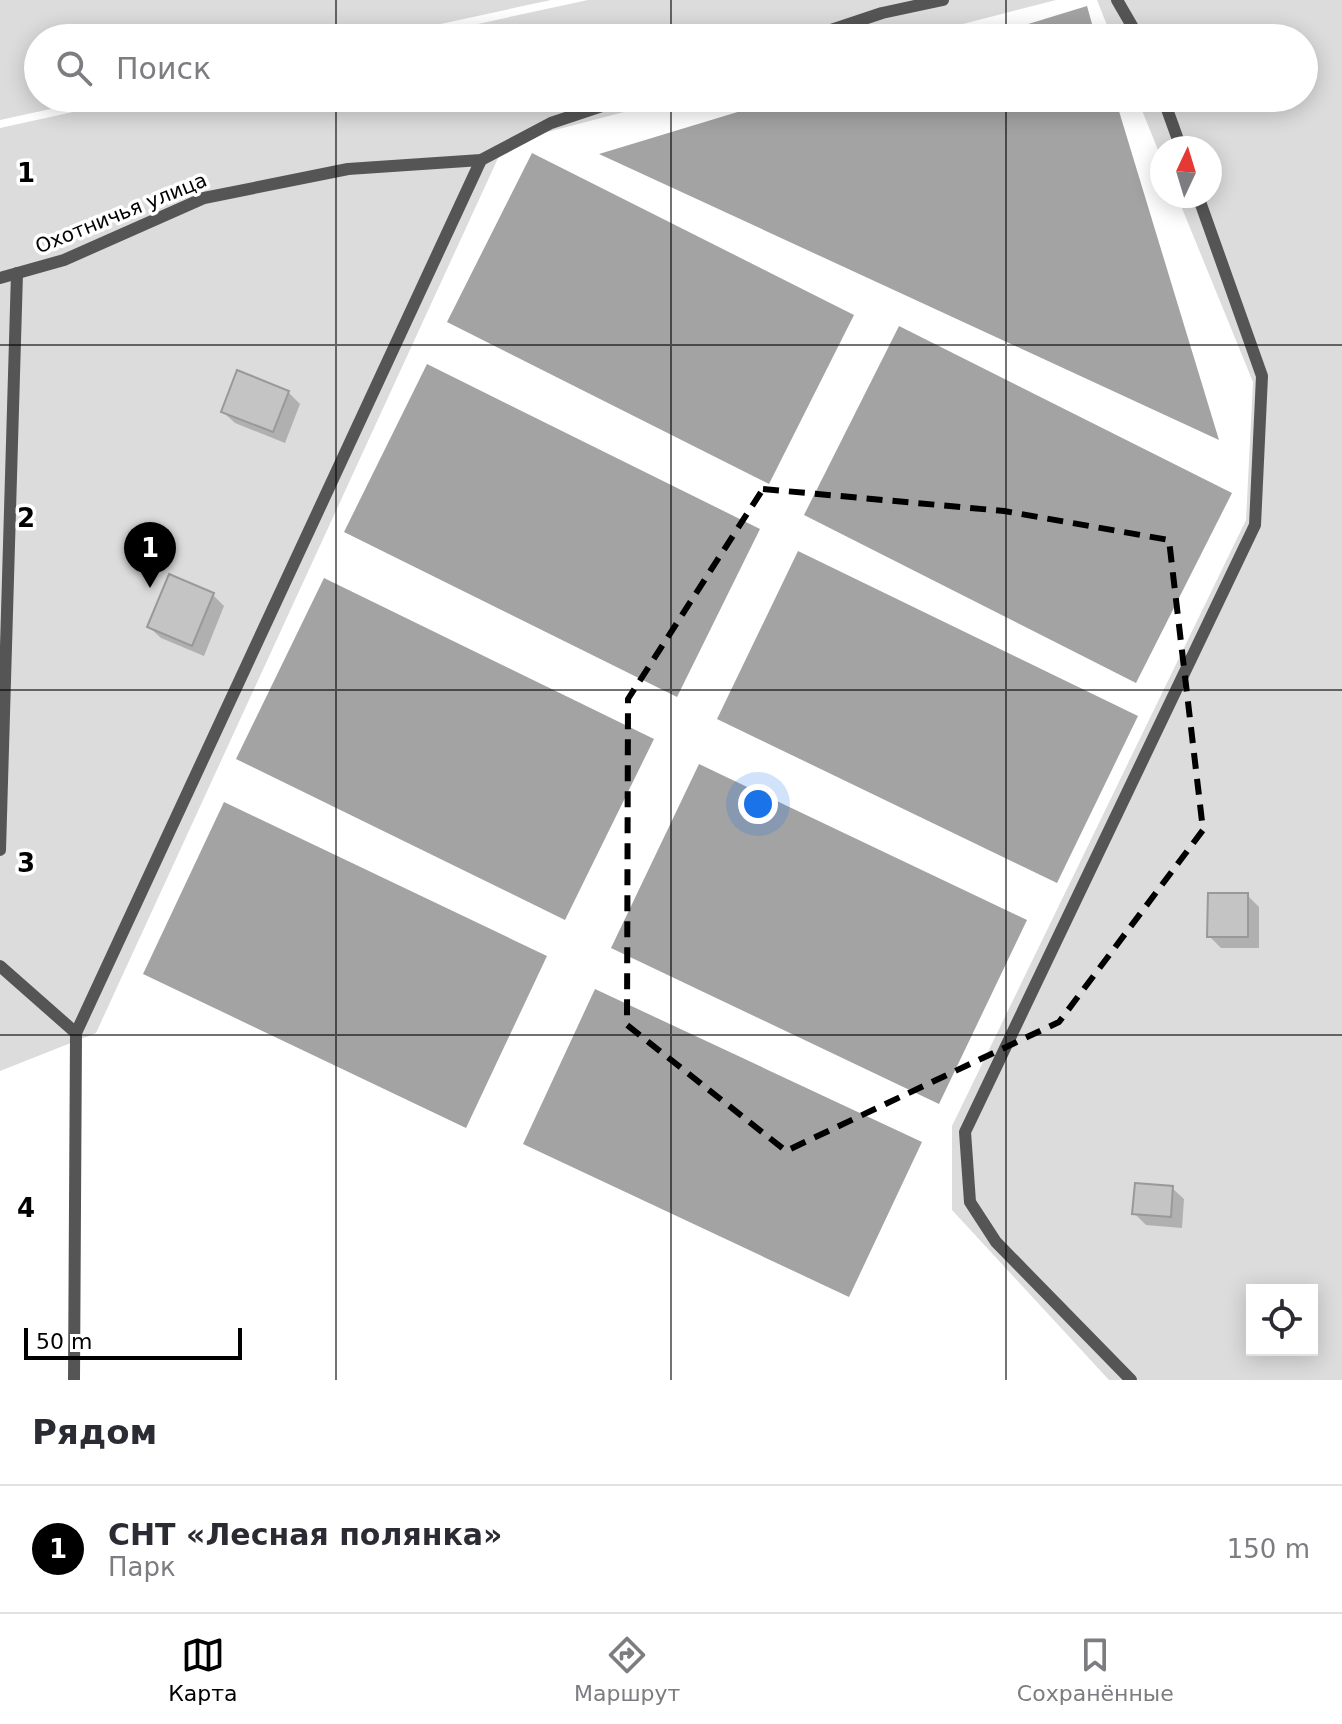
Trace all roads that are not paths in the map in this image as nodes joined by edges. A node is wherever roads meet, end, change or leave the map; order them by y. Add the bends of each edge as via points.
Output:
1 (943, 0) edge
2 (1117, 0) edge
3 (849, 24) edge
4 (1131, 24) edge
5 (584, 112) edge
6 (1168, 112) edge
7 (1177, 136) edge
8 (481, 160) junction
9 (1202, 208) edge
10 (17, 273) junction
11 (0, 278) edge
12 (0, 850) edge
13 (0, 966) edge
14 (76, 1033) junction
15 (74, 1380) edge
16 (1131, 1380) edge

1 - 3 lane
2 - 4 lane
5 - 8 lane, Охотничья улица
6 - 7 lane
8 - 10 lane, Охотничья улица via 348,169 204,198 64,260
8 - 14 lane
9 - 16 lane via 1262,376 1255,525 965,1132 970,1202 996,1242
10 - 11 lane, Охотничья улица
10 - 12 lane
13 - 14 lane
14 - 15 lane

